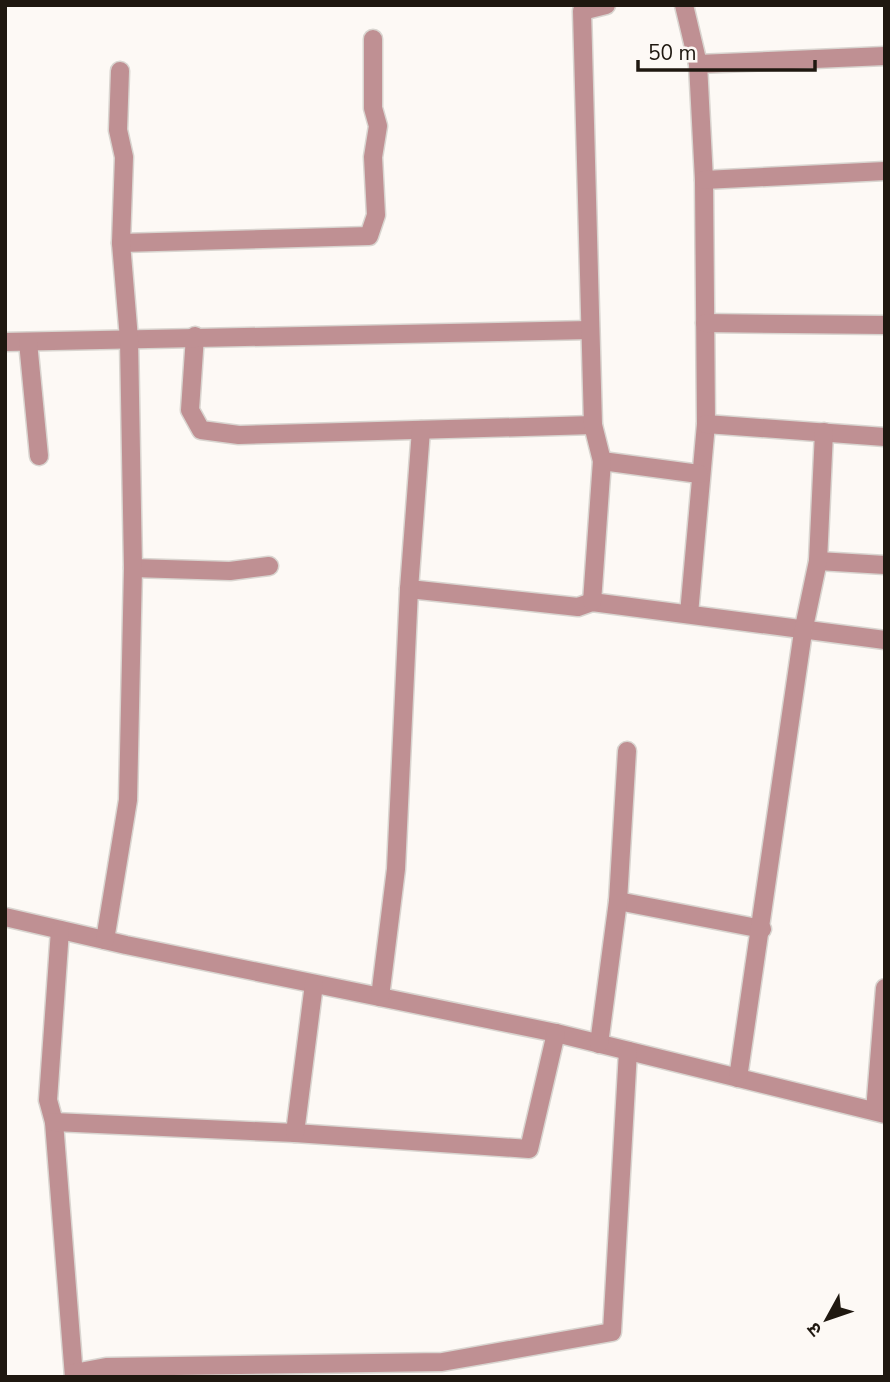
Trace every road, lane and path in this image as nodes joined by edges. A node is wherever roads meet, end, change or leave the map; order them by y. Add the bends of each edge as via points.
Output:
1 (607, 5) edge
2 (684, 5) edge
3 (373, 39) dead end
4 (885, 57) edge
5 (698, 64) junction
6 (120, 71) dead end
7 (885, 170) edge
8 (704, 180) junction
9 (121, 243) junction
10 (705, 323) junction
11 (885, 325) edge
12 (590, 330) junction
13 (195, 336) junction
14 (129, 339) junction
15 (5, 342) edge
16 (28, 342) junction
17 (706, 424) junction
18 (593, 425) junction
19 (421, 430) junction
20 (824, 432) junction
21 (885, 437) edge
22 (39, 456) dead end
23 (601, 461) junction
24 (699, 474) junction
25 (818, 561) junction
26 (885, 565) edge
27 (269, 566) dead end
28 (133, 568) junction
29 (409, 589) junction
30 (592, 602) junction
31 (689, 614) junction
32 (803, 632) junction
33 (885, 640) edge
34 (627, 751) dead end
35 (618, 901) junction
36 (5, 917) edge
37 (762, 929) junction
38 (60, 930) junction
39 (105, 940) junction
40 (314, 984) junction
41 (885, 988) edge
42 (380, 997) junction
43 (556, 1033) junction
44 (599, 1044) junction
45 (628, 1051) junction
46 (738, 1078) junction
47 (880, 1112) edge
48 (54, 1122) junction
49 (295, 1133) junction
50 (442, 1369) edge
51 (74, 1375) edge

1 - 12 street via 582,11
2 - 5 street
3 - 9 street via 373,108 378,126 373,157 376,215 369,236
4 - 5 street
5 - 8 street
6 - 9 street
7 - 8 street
8 - 10 street
9 - 14 street
10 - 11 street
10 - 17 street
12 - 13 street
12 - 18 street
13 - 14 street
13 - 19 street via 190,410 201,430 239,435
14 - 16 street
14 - 28 street
15 - 16 street
16 - 22 street
17 - 20 street
17 - 24 street
18 - 19 street
18 - 23 street
19 - 29 street
20 - 21 street
20 - 25 street
23 - 24 street
23 - 30 street
24 - 31 street
25 - 26 street
25 - 32 street
27 - 28 street via 230,571
28 - 39 street via 128,800
29 - 30 street via 578,607
29 - 42 street via 396,869
30 - 31 street
31 - 32 street
32 - 33 street
32 - 37 street
34 - 35 street
35 - 37 street
35 - 44 street
36 - 38 street
37 - 46 street
38 - 39 street
38 - 48 street via 48,1100
39 - 40 street
40 - 42 street
40 - 49 street
41 - 47 street
42 - 43 street
43 - 44 street
43 - 49 street via 529,1149
44 - 45 street
45 - 46 street
45 - 50 street via 612,1332
46 - 47 street
48 - 49 street
48 - 51 street
50 - 51 street via 106,1367

